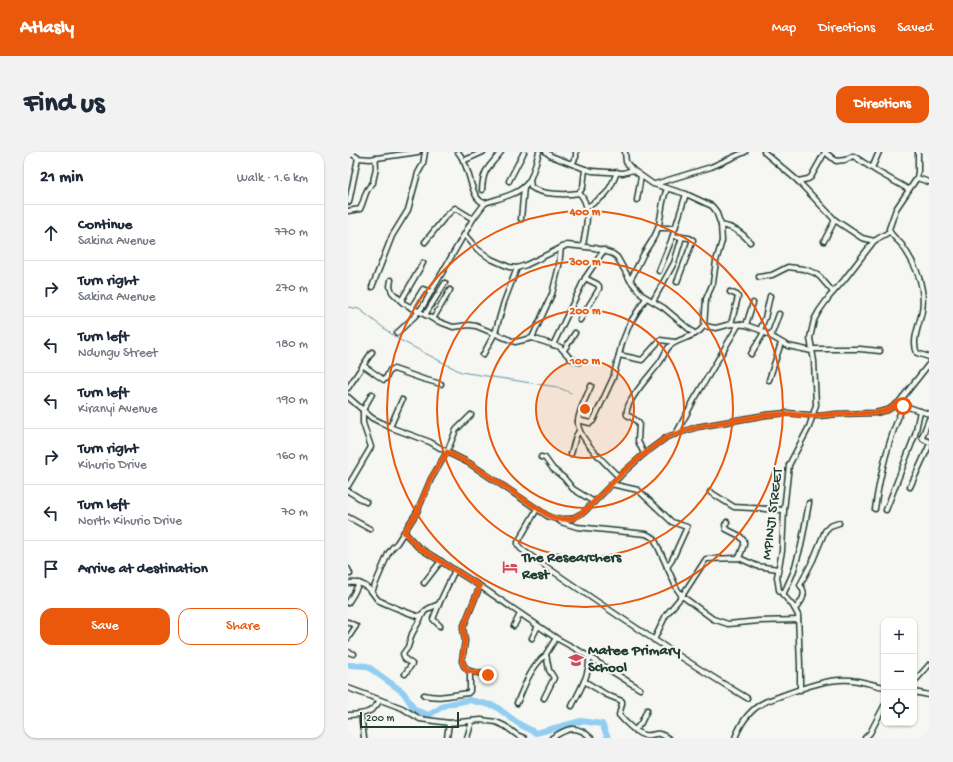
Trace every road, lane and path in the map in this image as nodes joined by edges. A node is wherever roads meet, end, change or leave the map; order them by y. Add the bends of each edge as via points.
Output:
1 (348, 152) edge
2 (418, 152) edge
3 (425, 152) edge
4 (458, 152) edge
5 (483, 152) edge
6 (501, 152) edge
7 (524, 152) edge
8 (539, 152) edge
9 (546, 152) edge
10 (576, 152) edge
11 (625, 152) edge
12 (745, 152) edge
13 (764, 152) edge
14 (825, 152) edge
15 (879, 152) edge
16 (918, 152) edge
17 (854, 154) edge
18 (358, 158) junction
19 (375, 158) junction
20 (463, 161) junction
21 (572, 164) junction
22 (872, 168) junction
23 (585, 169) junction
24 (633, 170) junction
25 (617, 172) junction
26 (641, 176) junction
27 (916, 178) junction
28 (530, 180) junction
29 (509, 181) dead end
30 (798, 181) junction
31 (929, 182) edge
32 (653, 184) junction
33 (524, 186) junction
34 (667, 189) junction
35 (908, 189) junction
36 (482, 190) dead end
37 (579, 193) junction
38 (686, 194) junction
39 (637, 200) dead end
40 (349, 202) dead end
41 (485, 203) junction
42 (587, 207) junction
43 (348, 211) edge
44 (473, 219) junction
45 (521, 219) dead end
46 (835, 220) junction
47 (721, 225) junction
48 (658, 228) junction
49 (675, 228) junction
50 (889, 232) junction
51 (465, 235) junction
52 (673, 236) junction
53 (682, 237) junction
54 (824, 241) dead end
55 (874, 241) junction
56 (426, 242) dead end
57 (750, 242) dead end
58 (583, 246) junction
59 (561, 247) junction
60 (604, 250) junction
61 (423, 263) dead end
62 (517, 268) junction
63 (658, 271) dead end
64 (759, 277) dead end
65 (585, 278) junction
66 (391, 280) dead end
67 (630, 280) junction
68 (677, 282) dead end
69 (445, 283) dead end
70 (372, 287) dead end
71 (450, 290) dead end
72 (431, 292) junction
73 (730, 292) dead end
74 (833, 292) junction
75 (770, 296) dead end
76 (646, 298) junction
77 (401, 301) junction
78 (653, 301) junction
79 (753, 303) dead end
80 (410, 308) junction
81 (418, 312) junction
82 (779, 314) dead end
83 (425, 315) junction
84 (433, 319) junction
85 (580, 320) dead end
86 (731, 324) junction
87 (739, 324) junction
88 (746, 325) junction
89 (704, 326) junction
90 (762, 331) junction
91 (397, 333) dead end
92 (495, 333) junction
93 (575, 333) dead end
94 (694, 334) junction
95 (771, 336) junction
96 (532, 338) junction
97 (675, 342) junction
98 (782, 343) junction
99 (553, 344) junction
100 (564, 350) junction
101 (812, 350) junction
102 (880, 351) dead end
103 (372, 352) dead end
104 (751, 354) dead end
105 (483, 355) dead end
106 (619, 355) junction
107 (929, 357) edge
108 (579, 362) dead end
109 (929, 364) edge
110 (364, 366) junction
111 (769, 380) dead end
112 (441, 384) dead end
113 (591, 386) dead end
114 (348, 388) edge
115 (372, 394) dead end
116 (348, 397) edge
117 (402, 400) dead end
118 (899, 402) junction
119 (903, 406) junction
120 (363, 410) junction
121 (920, 411) junction
122 (929, 414) edge
123 (471, 415) dead end
124 (813, 416) junction
125 (929, 419) edge
126 (578, 420) junction
127 (390, 427) junction
128 (579, 431) junction
129 (676, 434) junction
130 (929, 442) edge
131 (929, 446) edge
132 (447, 452) junction
133 (572, 454) dead end
134 (644, 454) junction
135 (541, 457) dead end
136 (619, 477) junction
137 (611, 484) junction
138 (348, 486) edge
139 (910, 487) dead end
140 (348, 491) edge
141 (710, 492) dead end
142 (366, 502) dead end
143 (594, 502) junction
144 (808, 502) dead end
145 (538, 509) junction
146 (875, 509) dead end
147 (784, 510) junction
148 (886, 510) dead end
149 (348, 517) edge
150 (556, 519) junction
151 (727, 522) dead end
152 (839, 523) dead end
153 (370, 529) dead end
154 (404, 532) junction
155 (739, 558) junction
156 (441, 561) junction
157 (667, 567) junction
158 (348, 569) edge
159 (778, 569) junction
160 (455, 570) junction
161 (350, 574) dead end
162 (348, 582) edge
163 (359, 582) junction
164 (424, 583) dead end
165 (480, 586) junction
166 (372, 592) junction
167 (783, 595) junction
168 (682, 596) junction
169 (348, 603) edge
170 (439, 604) junction
171 (795, 609) junction
172 (423, 614) junction
173 (520, 614) junction
174 (798, 620) junction
175 (348, 622) edge
176 (440, 626) dead end
177 (514, 626) dead end
178 (538, 626) junction
179 (348, 638) edge
180 (532, 638) dead end
181 (556, 638) junction
182 (654, 640) junction
183 (348, 652) edge
184 (354, 654) dead end
185 (546, 656) junction
186 (589, 658) junction
187 (929, 665) edge
188 (468, 671) junction
189 (404, 674) dead end
190 (488, 675) dead end
191 (917, 679) edge
192 (584, 682) junction
193 (881, 686) edge
194 (348, 688) edge
195 (640, 689) dead end
196 (798, 690) junction
197 (917, 693) edge
198 (424, 694) dead end
199 (929, 695) edge
200 (544, 698) dead end
201 (747, 698) dead end
202 (380, 700) junction
203 (516, 703) dead end
204 (572, 706) dead end
205 (647, 710) dead end
206 (881, 712) edge
207 (361, 714) junction
208 (348, 716) edge
209 (472, 721) junction
210 (449, 723) junction
211 (635, 730) junction
212 (364, 738) edge
213 (447, 738) edge
214 (467, 738) edge
215 (524, 738) edge
216 (552, 738) edge
217 (591, 738) edge
218 (668, 738) edge
219 (735, 738) edge
220 (865, 738) edge

1 - 18 street
2 - 19 street
3 - 70 street via 408,210 390,239
4 - 20 street
5 - 20 street
6 - 36 street via 486,170 482,179
7 - 29 street
8 - 28 street
9 - 21 street
10 - 21 street
11 - 24 street via 626,162
12 - 32 street via 710,167
13 - 30 street
14 - 17 street via 836,161 845,160
14 - 30 street via 811,177
15 - 22 street
16 - 27 street
17 - 22 street
18 - 19 street
18 - 40 street
19 - 43 street via 377,170 373,184 368,187 360,209
20 - 41 street via 476,195
21 - 23 street
22 - 35 street
23 - 25 street
23 - 37 street via 583,186
24 - 25 street
24 - 26 street
25 - 42 street via 607,193
26 - 32 street
26 - 39 street
27 - 31 street
27 - 35 street
28 - 33 street
28 - 37 street via 531,187 538,191
30 - 46 street
32 - 34 street
33 - 41 street via 514,193
33 - 45 street
34 - 38 street
34 - 48 street
35 - 50 street via 896,210
37 - 42 street
38 - 47 street via 712,206
38 - 49 street
41 - 44 street
42 - 58 street
44 - 51 street
44 - 56 street via 455,208
46 - 54 street
46 - 55 street via 862,238
47 - 57 street via 742,233
47 - 89 street via 722,241 713,283 706,300
48 - 49 street
48 - 67 street
49 - 52 street
50 - 55 street
50 - 107 street via 902,245 918,276 922,290 922,312 915,350 920,355
51 - 62 street via 477,249 492,259 502,265
51 - 72 street
52 - 53 street
52 - 63 street
53 - 68 street via 693,240
53 - 78 street via 674,263
55 - 74 street, MPINJI STREET
58 - 59 street
58 - 60 street
59 - 62 street via 526,266
59 - 96 street via 554,290
60 - 65 street
60 - 67 street via 617,257
61 - 77 street
62 - 92 street
64 - 74 street via 772,275 788,267 804,269 815,273
65 - 85 street via 597,284 599,289
65 - 99 street
66 - 77 street via 392,292
67 - 76 street
69 - 83 street
71 - 84 street
72 - 80 street via 423,289
72 - 81 street
73 - 86 street via 738,297
74 - 101 street, MPINJI STREET via 814,320 810,338
75 - 90 street
76 - 78 street
76 - 106 street via 630,324
77 - 80 street
78 - 94 street
79 - 88 street
80 - 81 street
81 - 83 street
81 - 91 street
82 - 95 street
83 - 84 street
84 - 92 street via 453,327 472,325
86 - 87 street
86 - 89 street via 716,328
87 - 88 street
87 - 129 street
88 - 90 street
89 - 94 street
90 - 95 street
90 - 104 street
92 - 96 street via 516,342
92 - 105 street
93 - 100 street
94 - 97 street
95 - 98 street
96 - 99 street
97 - 106 street via 660,340 642,360
97 - 134 street via 667,349 626,410 627,415 638,423 638,441
98 - 101 street
98 - 111 street
99 - 100 street
100 - 108 street via 570,358
101 - 102 street via 860,348
101 - 124 street, MPINJI STREET via 816,393
103 - 110 street
106 - 126 street via 613,378 593,421 590,423
109 - 118 street
110 - 112 street via 384,380 390,370 394,369
110 - 114 street
113 - 126 street
115 - 120 street
116 - 120 street
117 - 127 street
118 - 119 street
118 - 124 street via 888,410 875,413
119 - 121 street
119 - 146 street via 882,469
120 - 127 street
120 - 138 street via 363,423 371,447
121 - 122 street
121 - 148 street via 915,435
123 - 132 street via 456,430
124 - 129 street via 766,415 697,427
124 - 147 street, MPINJI STREET via 789,465
125 - 130 street via 922,437
126 - 128 street
127 - 132 street via 430,442
128 - 133 street
128 - 136 street
129 - 134 street via 667,437
131 - 139 street
132 - 145 street via 469,463
132 - 154 street
134 - 136 street
135 - 143 street via 545,458 573,490
136 - 137 street
137 - 143 street
137 - 157 street via 638,490 672,522 687,527
140 - 142 street
141 - 147 street via 734,507
143 - 150 street via 584,512 571,519
144 - 167 street via 793,573
145 - 150 street
145 - 182 street via 518,542 519,547
147 - 159 street, MPINJI STREET via 782,551
149 - 153 street
150 - 157 street via 577,527 646,534 654,538
151 - 155 street via 726,529 744,541
152 - 171 street via 825,531 800,584 804,594
154 - 156 street via 418,547
154 - 166 street via 388,554
155 - 159 street via 757,566
155 - 168 street via 706,559
156 - 160 street
156 - 164 street
157 - 168 street
158 - 161 street
159 - 167 street, MPINJI STREET via 778,588
160 - 165 street
160 - 170 street
162 - 163 street
163 - 166 street
163 - 169 street
165 - 173 street
165 - 188 street via 463,628 465,640 462,660
166 - 172 street via 378,600 410,614
167 - 171 street, MPINJI STREET
168 - 174 street via 724,624
168 - 182 street via 666,615
170 - 172 street via 427,609
170 - 176 street via 433,619
171 - 174 street, MPINJI STREET
172 - 189 street via 403,654 412,664
173 - 177 street
173 - 178 street
174 - 196 street, MPINJI STREET
175 - 179 street via 356,626
178 - 180 street
178 - 181 street
181 - 185 street
181 - 186 street
182 - 201 street
183 - 184 street
185 - 200 street via 554,678
185 - 203 street via 534,670
186 - 192 street
186 - 195 street
187 - 191 street
188 - 190 street
188 - 198 street via 471,686 468,693 444,697
192 - 204 street
192 - 211 street via 622,701 619,715
193 - 196 street via 848,680
194 - 202 street
196 - 219 street via 756,707 738,729
197 - 199 street
202 - 207 street via 373,710
202 - 210 street via 402,708 420,719
205 - 211 street
206 - 220 street
207 - 208 street
207 - 212 street
209 - 210 street
209 - 214 street
209 - 215 street via 488,720 501,723
210 - 213 street
211 - 218 street via 643,735 658,733
216 - 217 street via 573,728

